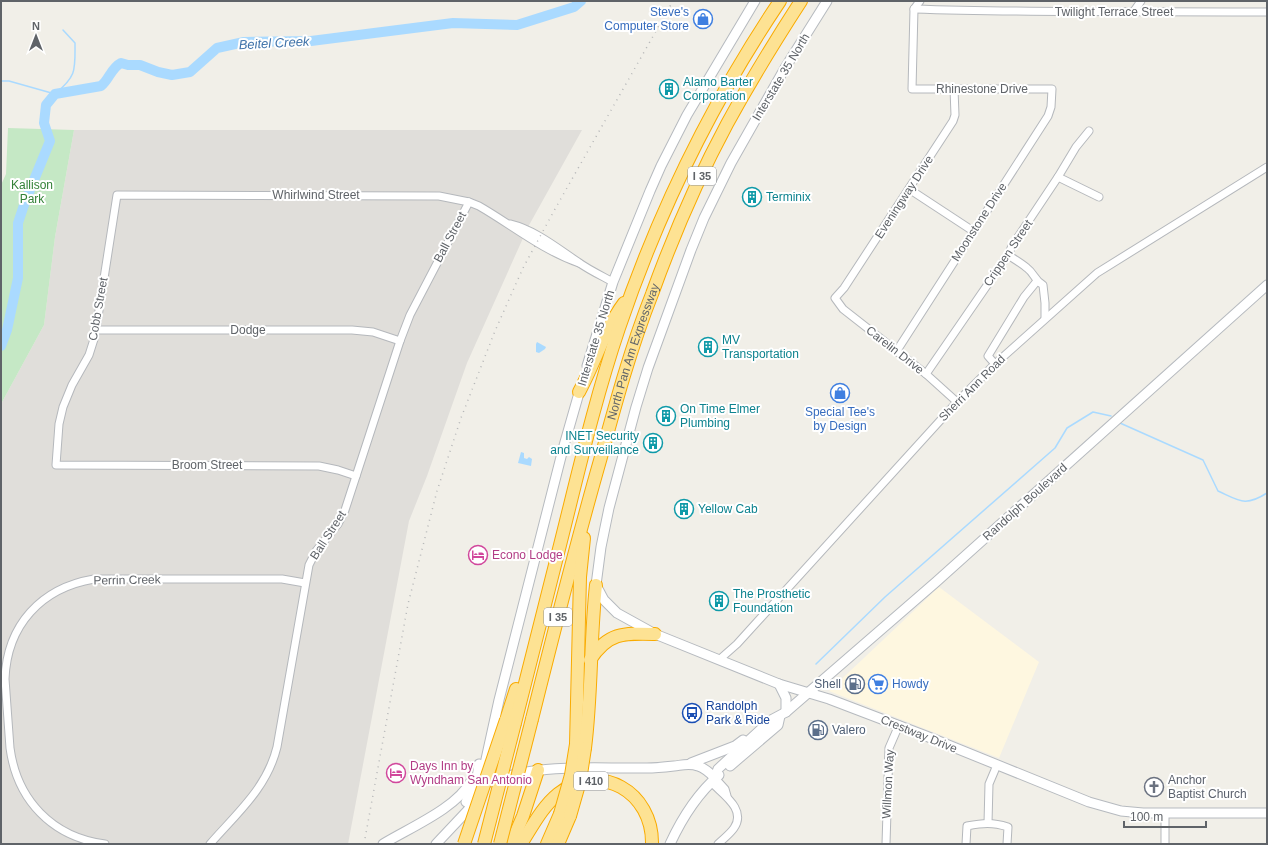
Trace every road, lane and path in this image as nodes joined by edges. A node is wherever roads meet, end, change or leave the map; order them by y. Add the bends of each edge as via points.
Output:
1 (755, 1) edge
2 (780, 1) edge
3 (801, 1) edge
4 (827, 1) edge
5 (920, 1) edge
6 (1141, 1) edge
7 (914, 9) junction
8 (1134, 11) junction
9 (1267, 12) edge
10 (1052, 88) joint
11 (954, 89) junction
12 (1089, 131) dead end
13 (1267, 167) edge
14 (1058, 177) junction
15 (909, 189) junction
16 (117, 195) joint
17 (1099, 196) dead end
18 (469, 202) junction
19 (973, 231) junction
20 (1008, 254) junction
21 (613, 282) junction
22 (1037, 282) junction
23 (1267, 285) edge
24 (632, 290) junction
25 (835, 298) joint
26 (1045, 318) junction
27 (95, 330) junction
28 (400, 341) junction
29 (896, 352) junction
30 (995, 364) junction
31 (926, 374) junction
32 (579, 392) junction
33 (957, 402) junction
34 (56, 465) joint
35 (356, 476) junction
36 (584, 514) junction
37 (305, 583) junction
38 (596, 585) junction
39 (655, 634) junction
40 (720, 659) junction
41 (590, 660) junction
42 (779, 684) junction
43 (808, 692) junction
44 (499, 700) junction
45 (783, 714) junction
46 (532, 719) junction
47 (510, 721) junction
48 (764, 726) junction
49 (899, 726) junction
50 (581, 746) junction
51 (689, 764) junction
52 (997, 765) junction
53 (675, 766) junction
54 (478, 767) junction
55 (538, 770) junction
56 (512, 775) junction
57 (714, 782) junction
58 (481, 785) junction
59 (702, 793) junction
60 (724, 794) junction
61 (527, 802) junction
62 (1165, 813) junction
63 (1267, 813) edge
64 (565, 815) junction
65 (455, 823) junction
66 (988, 823) junction
67 (558, 842) edge
68 (105, 844) edge
69 (210, 844) edge
70 (383, 844) edge
71 (436, 844) edge
72 (464, 844) edge
73 (484, 844) edge
74 (500, 844) edge
75 (506, 844) edge
76 (511, 844) edge
77 (521, 844) edge
78 (547, 844) edge
79 (652, 844) edge
80 (670, 844) edge
81 (718, 844) edge
82 (886, 844) edge
83 (966, 844) edge
84 (1007, 844) edge
85 (1165, 844) edge

1 - 21 main road, Interstate 35 North via 673,141
2 - 24 highway, North Pan Am Expressway / I 35 via 745,56 702,134 676,187
3 - 36 highway, North Pan Am Expressway / I 35 via 727,125 676,233 628,362
4 - 38 main road, Interstate 35 North via 784,68 731,163 691,250 636,406 605,527
5 - 7 street
6 - 8 street
7 - 8 street, Twilight Terrace Street
7 - 11 street, Rhinestone Drive via 912,89
8 - 9 street, Twilight Terrace Street
10 - 11 street, Rhinestone Drive
10 - 19 street, Moonstone Drive via 1048,116
11 - 15 street, Eveningway Drive via 953,121
12 - 14 street, Crippen Street
13 - 26 street, Sherri Ann Road via 1097,273
14 - 17 street
14 - 20 street, Crippen Street
15 - 19 street
15 - 25 street, Eveningway Drive
16 - 18 street, Whirlwind Street via 439,196
16 - 27 street, Cobb Street
18 - 21 street, Whirlwind Street via 557,254
18 - 28 street, Ball Street via 410,315
19 - 29 street, Moonstone Drive
20 - 22 street via 1032,272
20 - 31 street, Crippen Street
21 - 32 main road, Interstate 35 North
22 - 26 street via 1043,285
22 - 30 street via 1024,297 988,356
23 - 43 main road, Randolph Boulevard via 942,578
24 - 32 highway via 615,314
24 - 47 highway, North Pan Am Expressway / I 35 via 590,422 558,554
25 - 29 street, Carelin Drive via 843,309
26 - 30 street, Sherri Ann Road
27 - 28 street, Dodge via 352,330 373,332
27 - 34 street, Cobb Street via 89,354 63,406
28 - 35 street, Ball Street
29 - 31 street, Carelin Drive
30 - 33 street, Sherri Ann Road
31 - 33 street, Carelin Drive
32 - 44 main road, Interstate 35 North
33 - 40 street, Sherri Ann Road via 737,644
34 - 35 street, Broom Street via 319,466
35 - 37 street, Ball Street via 345,510 309,564
36 - 46 highway, North Pan Am Expressway / I 35
36 - 50 highway via 579,606
37 - 68 street, Perrin Creek via 282,579 94,579 55,592 38,604 24,620 9,648 4,678 10,748 16,775 29,799 52,823 81,839
37 - 69 street, Ball Street via 277,747 271,767 255,794
38 - 39 main road, Crestway Drive via 609,607
38 - 41 highway
39 - 40 main road, Crestway Drive
39 - 41 highway via 618,635 602,644
40 - 42 main road, Crestway Drive
41 - 50 highway via 588,722
42 - 43 main road, Crestway Drive
42 - 45 main road via 786,698
43 - 45 main road, Randolph Boulevard
43 - 49 main road, Crestway Drive
44 - 54 main road, Interstate 35 North
44 - 58 main road, Interstate 35 North
45 - 48 main road, Randolph Boulevard
45 - 57 main road, Randolph Boulevard via 778,725
46 - 74 highway, North Pan Am Expressway / I 35, bridge
46 - 75 highway, bridge
47 - 72 highway, bridge
47 - 73 highway, North Pan Am Expressway / I 35, bridge
48 - 51 main road via 734,746
48 - 57 main road, Randolph Boulevard via 718,769
49 - 52 main road, Crestway Drive
49 - 82 street, Willmon Way via 889,748
50 - 64 highway, bridge via 571,775
51 - 53 main road
51 - 57 main road via 704,768
52 - 62 main road, Crestway Drive via 1104,807 1121,811
52 - 66 street via 990,784
53 - 55 main road via 564,767
53 - 57 main road via 701,774
54 - 65 main road, Interstate 35 North via 477,778
54 - 70 main road via 468,788 462,794 431,816
55 - 56 main road
55 - 61 highway
56 - 58 main road
56 - 61 highway via 525,789
57 - 59 main road
57 - 60 street via 725,789
58 - 65 main road, Interstate 35 North via 473,803
59 - 60 street via 712,791
59 - 80 main road via 685,815
60 - 81 street via 734,806 737,820 734,828
61 - 76 highway
62 - 63 main road, Crestway Drive
62 - 85 street
64 - 67 highway
64 - 78 highway
65 - 71 main road, Interstate 35 North
66 - 83 street via 967,826
66 - 84 street via 1008,827
77 - 79 highway, I 410 via 550,801 558,794 579,783 595,781 610,783 624,789 640,803 648,817

